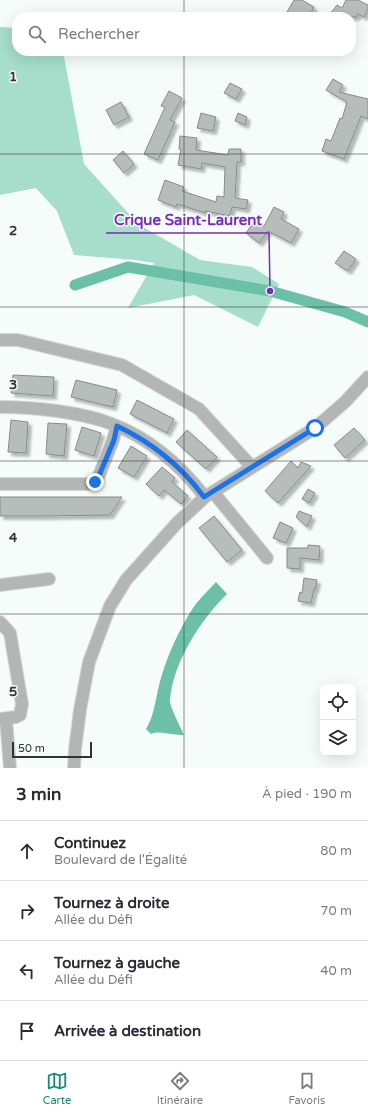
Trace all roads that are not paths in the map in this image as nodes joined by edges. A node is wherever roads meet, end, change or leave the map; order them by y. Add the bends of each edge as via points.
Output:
1 (0, 340) edge
2 (368, 377) edge
3 (0, 407) edge
4 (117, 426) junction
5 (252, 467) junction
6 (0, 484) edge
7 (209, 495) junction
8 (267, 558) dead end
9 (48, 579) dead end
10 (0, 586) edge
11 (0, 622) edge
12 (3, 719) edge
13 (10, 768) edge
14 (74, 768) edge

1 - 5 street via 18,340 122,365 199,409
2 - 5 street via 346,402 315,428
3 - 4 street via 86,416
4 - 6 street via 114,440 95,482
4 - 7 street via 138,436 179,466
5 - 7 street
7 - 8 street
7 - 14 street via 177,523 149,553 126,580 110,606 89,662
9 - 10 street
11 - 12 street via 10,633 22,704 20,715
12 - 13 street

